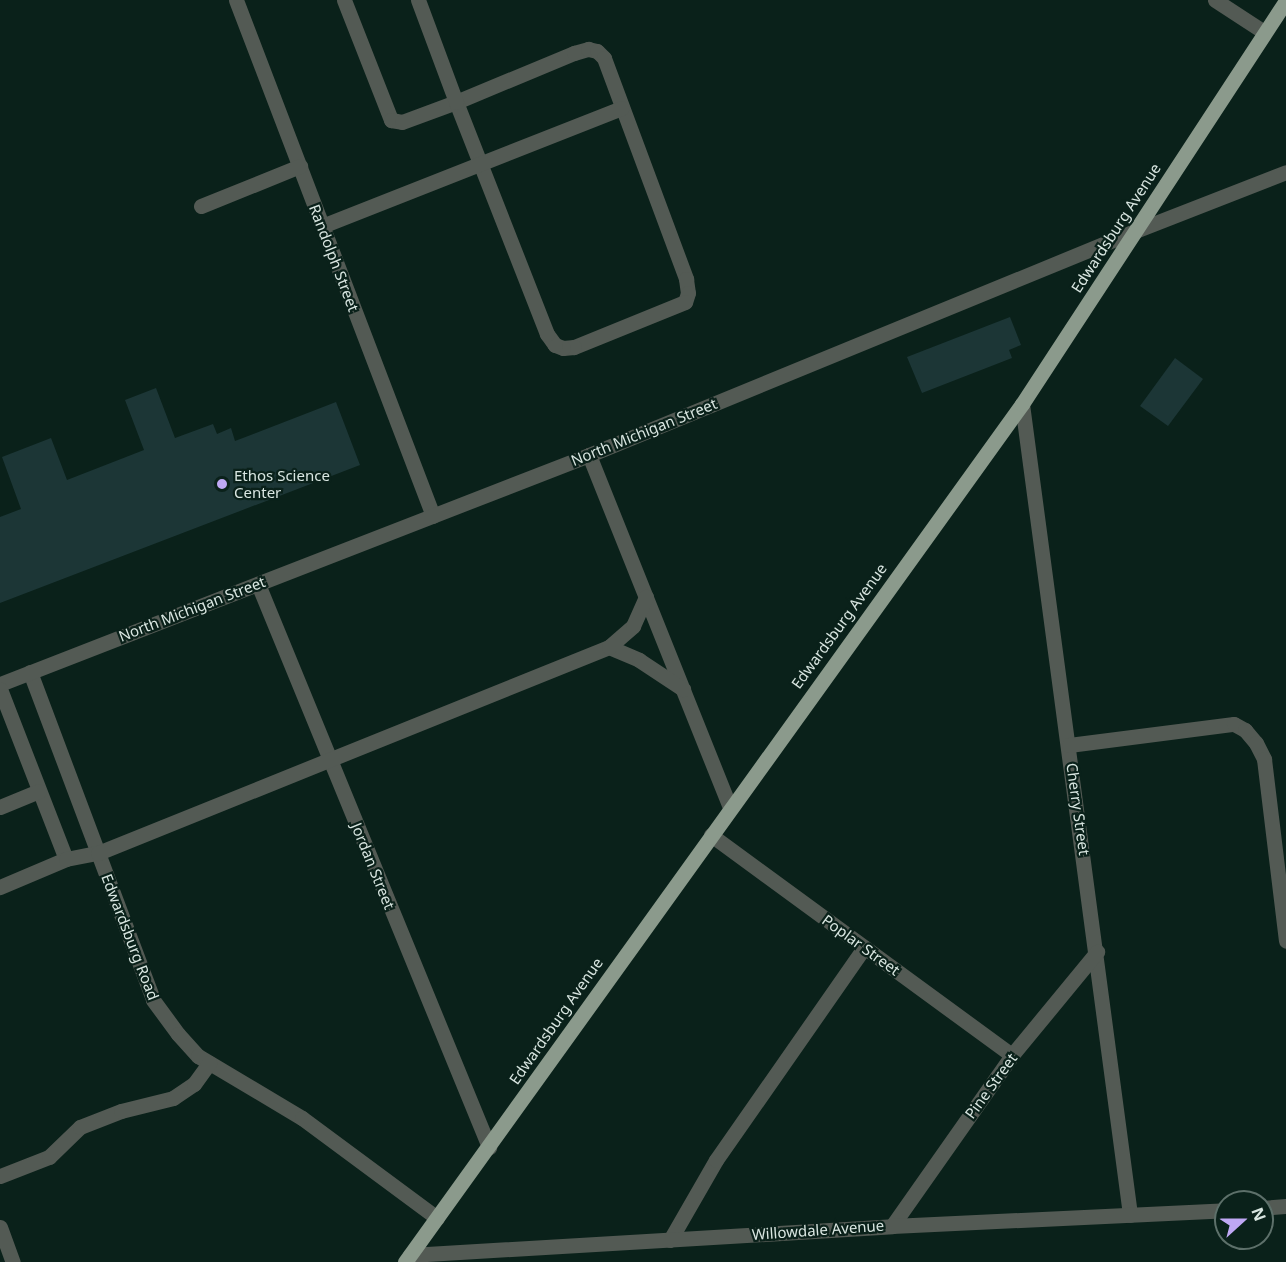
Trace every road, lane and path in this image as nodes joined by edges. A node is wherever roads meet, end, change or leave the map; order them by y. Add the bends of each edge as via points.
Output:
1 (236, 0) edge
2 (344, 0) edge
3 (418, 0) edge
4 (1215, 0) edge
5 (1286, 0) edge
6 (1264, 32) junction
7 (456, 102) junction
8 (622, 108) junction
9 (480, 164) junction
10 (300, 166) junction
11 (1286, 172) edge
12 (201, 206) dead end
13 (322, 226) junction
14 (1135, 231) junction
15 (1022, 404) junction
16 (590, 455) junction
17 (433, 516) junction
18 (258, 584) junction
19 (646, 597) junction
20 (609, 647) junction
21 (30, 672) junction
22 (0, 684) edge
23 (0, 689) edge
24 (683, 689) junction
25 (1069, 745) junction
26 (330, 760) junction
27 (39, 791) junction
28 (0, 807) edge
29 (730, 808) junction
30 (711, 835) junction
31 (98, 853) junction
32 (66, 860) junction
33 (0, 887) edge
34 (1286, 941) edge
35 (864, 948) junction
36 (1097, 952) junction
37 (1012, 1055) junction
38 (209, 1063) junction
39 (489, 1147) junction
40 (0, 1176) edge
41 (1214, 1211) edge
42 (1131, 1215) junction
43 (437, 1218) junction
44 (892, 1226) junction
45 (0, 1227) edge
46 (670, 1240) junction
47 (407, 1258) edge
48 (13, 1262) edge

1 - 10 street, Randolph Street
2 - 7 street via 391,120 402,122
3 - 7 street
4 - 6 street
5 - 6 main road, Edwardsburg Avenue
6 - 14 main road, Edwardsburg Avenue
7 - 8 street via 588,49 604,58
7 - 9 street
8 - 9 street
8 - 9 street via 686,279 688,293 678,307 574,347 555,345 547,334
9 - 13 street
10 - 12 street
10 - 13 street, Randolph Street
11 - 14 street, North Michigan Street
13 - 17 street, Randolph Street
14 - 15 main road, Edwardsburg Avenue
14 - 16 street, North Michigan Street
15 - 25 street, Cherry Street
15 - 29 main road, Edwardsburg Avenue
16 - 17 street, North Michigan Street
16 - 19 street
17 - 18 street, North Michigan Street
18 - 21 street, North Michigan Street
18 - 26 street, Jordan Street
19 - 20 street via 633,627
19 - 24 street
20 - 24 street via 639,660
20 - 26 street
21 - 22 street, North Michigan Street
21 - 31 street, Edwardsburg Road
23 - 27 street
24 - 29 street
25 - 34 street via 1234,724 1245,730 1264,759
25 - 36 street, Cherry Street
26 - 31 street
26 - 39 street, Jordan Street
27 - 28 street
27 - 32 street
29 - 30 main road, Edwardsburg Avenue
30 - 35 street, Poplar Street
30 - 39 main road, Edwardsburg Avenue
31 - 32 street
31 - 38 street, Edwardsburg Road via 153,1000 178,1034
32 - 33 street
35 - 37 street, Poplar Street
35 - 46 street via 716,1160
36 - 37 street, Pine Street
36 - 42 street, Cherry Street
37 - 44 street, Pine Street
38 - 40 street via 194,1084 173,1098 121,1111 80,1127 49,1156
38 - 43 street, Edwardsburg Road via 303,1118
39 - 43 main road, Edwardsburg Avenue
41 - 42 street, Willowdale Avenue
42 - 44 street, Willowdale Avenue
43 - 47 main road, Edwardsburg Avenue
44 - 46 street, Willowdale Avenue
45 - 48 street
46 - 47 street, Willowdale Avenue

